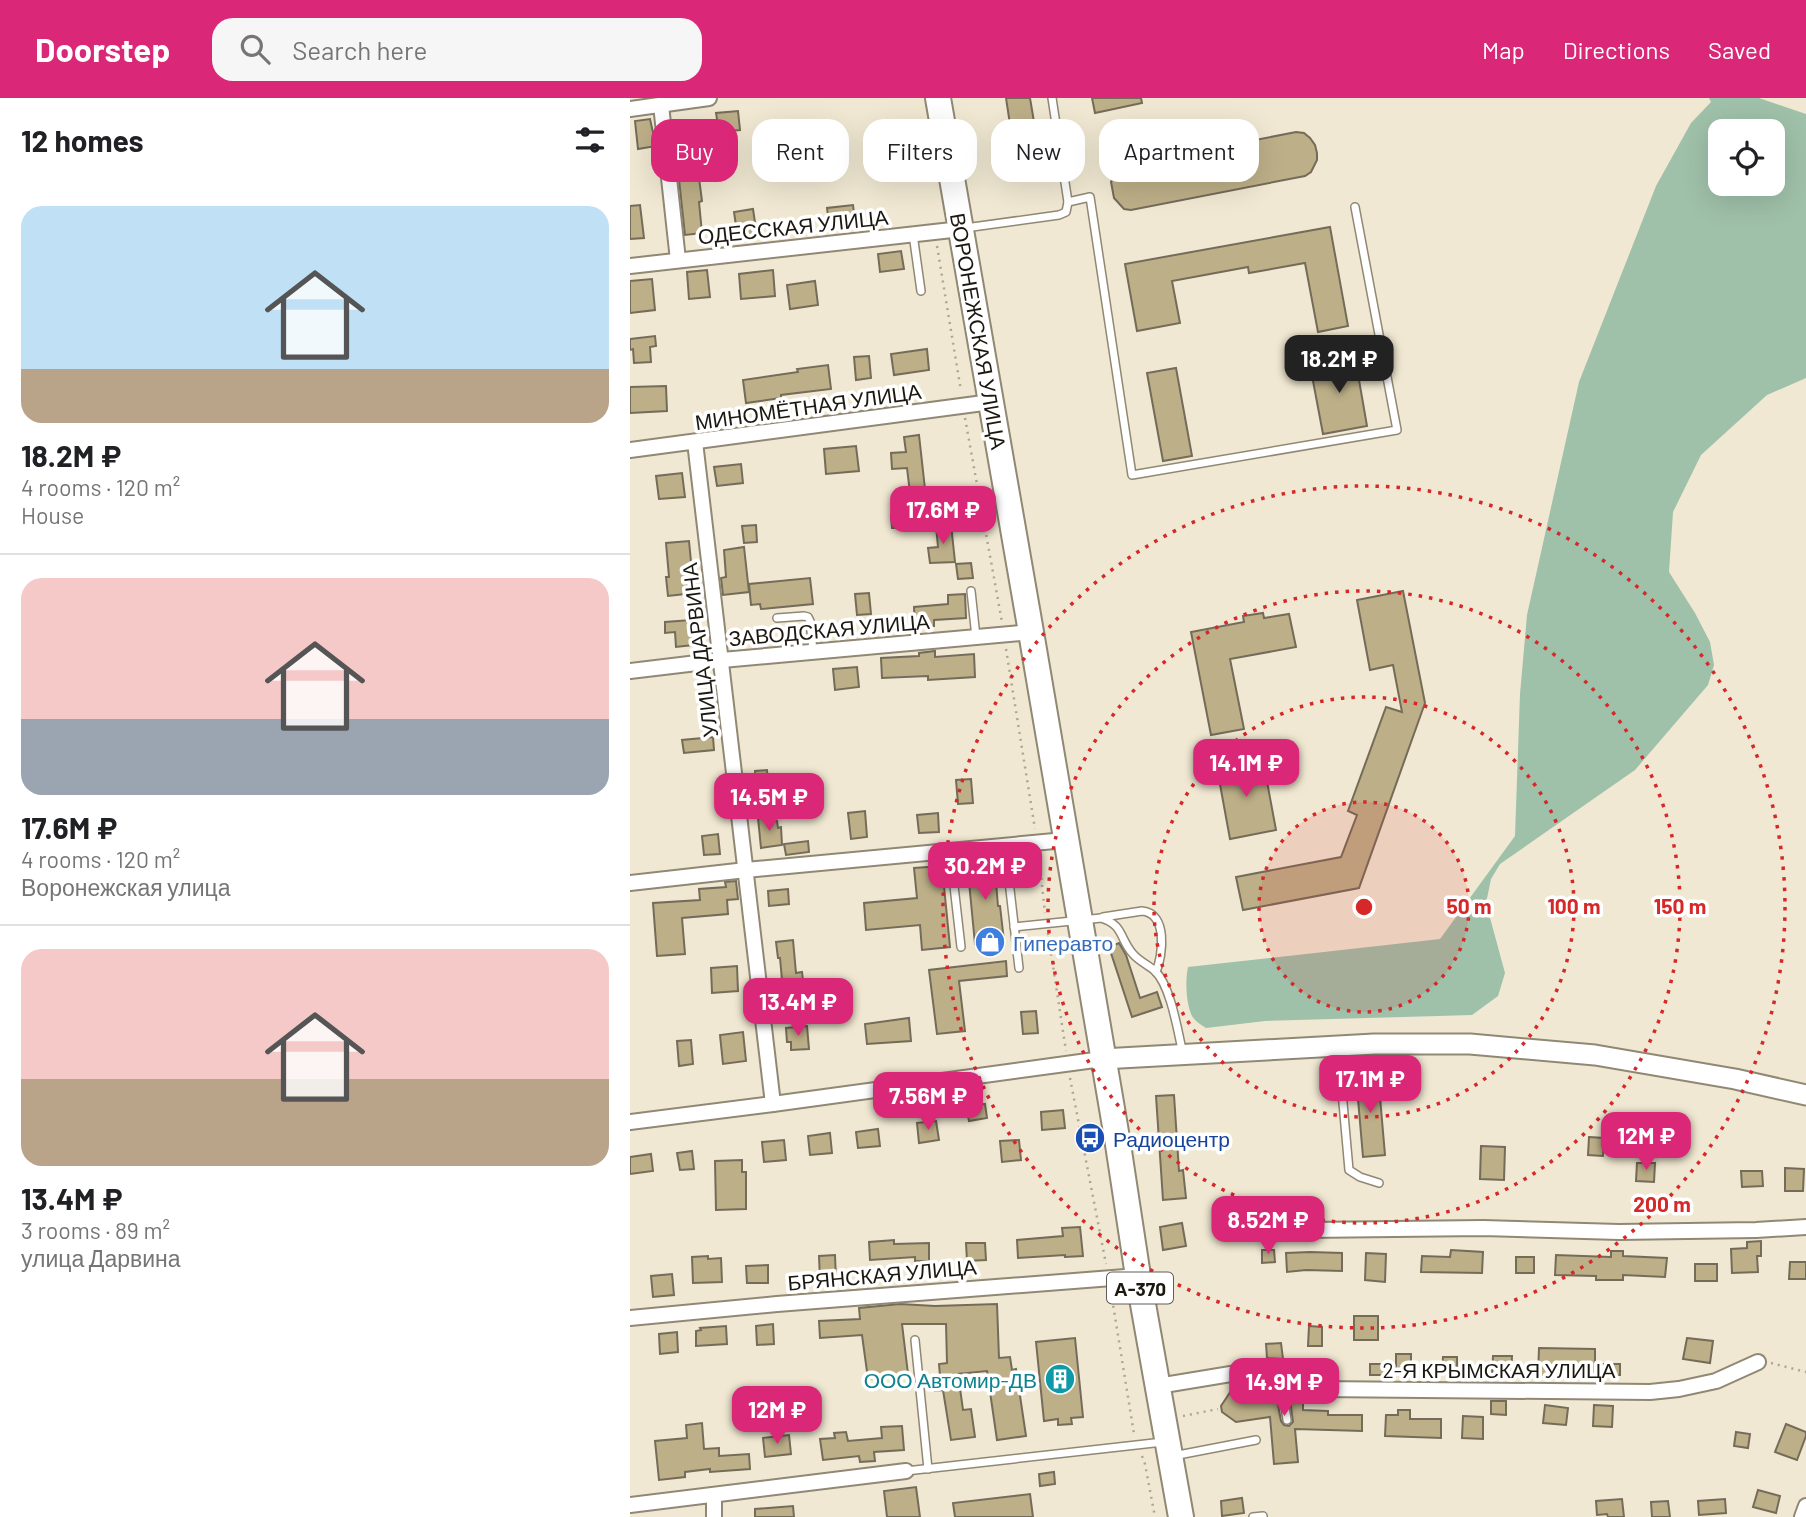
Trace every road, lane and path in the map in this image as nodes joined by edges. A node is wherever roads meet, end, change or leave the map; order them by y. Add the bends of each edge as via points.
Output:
1 (709, 98) edge
2 (938, 98) edge
3 (1052, 98) edge
4 (661, 105) junction
5 (630, 109) edge
6 (1068, 202) junction
7 (1355, 207) dead end
8 (961, 229) junction
9 (934, 232) junction
10 (913, 234) junction
11 (678, 260) junction
12 (630, 266) edge
13 (921, 291) dead end
14 (991, 402) junction
15 (963, 406) junction
16 (695, 442) junction
17 (630, 450) edge
18 (971, 591) dead end
19 (777, 618) dead end
20 (1031, 632) junction
21 (1004, 634) junction
22 (976, 637) junction
23 (813, 652) junction
24 (722, 660) junction
25 (630, 671) edge
26 (1065, 840) junction
27 (1037, 843) junction
28 (1005, 846) junction
29 (950, 850) junction
30 (746, 870) junction
31 (630, 883) edge
32 (1090, 919) junction
33 (1046, 924) junction
34 (1014, 927) junction
35 (961, 947) dead end
36 (1019, 968) dead end
37 (1156, 972) junction
38 (1338, 1046) junction
39 (1183, 1054) junction
40 (1102, 1059) junction
41 (1068, 1064) junction
42 (1806, 1095) edge
43 (773, 1104) junction
44 (630, 1122) edge
45 (1379, 1183) dead end
46 (1806, 1227) edge
47 (1307, 1230) dead end
48 (1138, 1276) junction
49 (1109, 1277) junction
50 (630, 1318) edge
51 (915, 1340) dead end
52 (1758, 1362) joint
53 (1280, 1371) junction
54 (1806, 1372) edge
55 (1158, 1386) junction
56 (1218, 1409) dead end
57 (1287, 1420) dead end
58 (1166, 1439) junction
59 (1256, 1440) dead end
60 (1136, 1445) junction
61 (928, 1469) junction
62 (906, 1471) joint
63 (714, 1495) junction
64 (630, 1505) edge
65 (1806, 1506) edge
66 (1263, 1516) edge
67 (714, 1517) edge
68 (1155, 1517) edge
69 (1181, 1517) edge
70 (1253, 1517) edge
71 (1802, 1517) edge

1 - 4 street
2 - 8 highway, ВОРОНЕЖСКАЯ УЛИЦА / А-370
3 - 6 lane
4 - 5 street
4 - 11 street
6 - 7 lane via 1090,197 1132,475 1397,430
6 - 8 lane via 1066,212 1059,215
8 - 9 street, ОДЕССКАЯ УЛИЦА
8 - 14 highway, ВОРОНЕЖСКАЯ УЛИЦА / А-370
9 - 10 street, ОДЕССКАЯ УЛИЦА
9 - 15 path
10 - 11 street, ОДЕССКАЯ УЛИЦА
10 - 13 lane
11 - 12 street, ОДЕССКАЯ УЛИЦА
14 - 15 street, МИНОМЁТНАЯ УЛИЦА
14 - 20 highway, ВОРОНЕЖСКАЯ УЛИЦА / А-370
15 - 16 street, МИНОМЁТНАЯ УЛИЦА
15 - 21 path
16 - 17 street, МИНОМЁТНАЯ УЛИЦА
16 - 24 street, УЛИЦА ДАРВИНА
18 - 22 lane
19 - 23 lane via 808,617
20 - 21 street, ЗАВОДСКАЯ УЛИЦА
20 - 26 highway, ВОРОНЕЖСКАЯ УЛИЦА / А-370
21 - 22 street, ЗАВОДСКАЯ УЛИЦА
21 - 27 path
22 - 23 street, ЗАВОДСКАЯ УЛИЦА
23 - 24 street, ЗАВОДСКАЯ УЛИЦА
24 - 25 street, ЗАВОДСКАЯ УЛИЦА
24 - 30 street, УЛИЦА ДАРВИНА
26 - 27 street
26 - 32 highway, ВОРОНЕЖСКАЯ УЛИЦА / А-370
27 - 28 street
27 - 33 path
28 - 29 street
28 - 34 lane
29 - 30 street
29 - 35 lane
30 - 31 street
30 - 43 street, УЛИЦА ДАРВИНА
32 - 33 lane
32 - 37 lane via 1111,921 1133,954
32 - 37 lane via 1148,912 1162,938
32 - 40 highway, ВОРОНЕЖСКАЯ УЛИЦА / А-370
33 - 34 lane
33 - 41 path
34 - 36 lane
37 - 39 lane via 1168,995
38 - 39 main road
38 - 42 main road via 1470,1044 1595,1055
38 - 45 lane via 1349,1170
39 - 40 main road
40 - 41 street
40 - 48 highway, ВОРОНЕЖСКАЯ УЛИЦА / А-370
41 - 43 street
41 - 49 path
43 - 44 street
46 - 47 street via 1619,1232
48 - 49 street, БРЯНСКАЯ УЛИЦА
48 - 55 highway, ВОРОНЕЖСКАЯ УЛИЦА / А-370
49 - 50 street, БРЯНСКАЯ УЛИЦА
49 - 60 path
51 - 61 lane
52 - 53 street, 2-Я КРЫМСКАЯ УЛИЦА via 1716,1381 1650,1392 1320,1389
52 - 54 path
53 - 55 street, 2-Я КРЫМСКАЯ УЛИЦА via 1267,1368
53 - 57 lane
55 - 58 highway, ВОРОНЕЖСКАЯ УЛИЦА / А-370
56 - 58 path
58 - 59 lane
58 - 60 lane
58 - 69 highway, ВОРОНЕЖСКАЯ УЛИЦА / А-370
60 - 61 lane
60 - 68 path via 1145,1464
61 - 62 lane
62 - 63 street
63 - 64 street
63 - 67 street
65 - 71 street
66 - 70 lane

